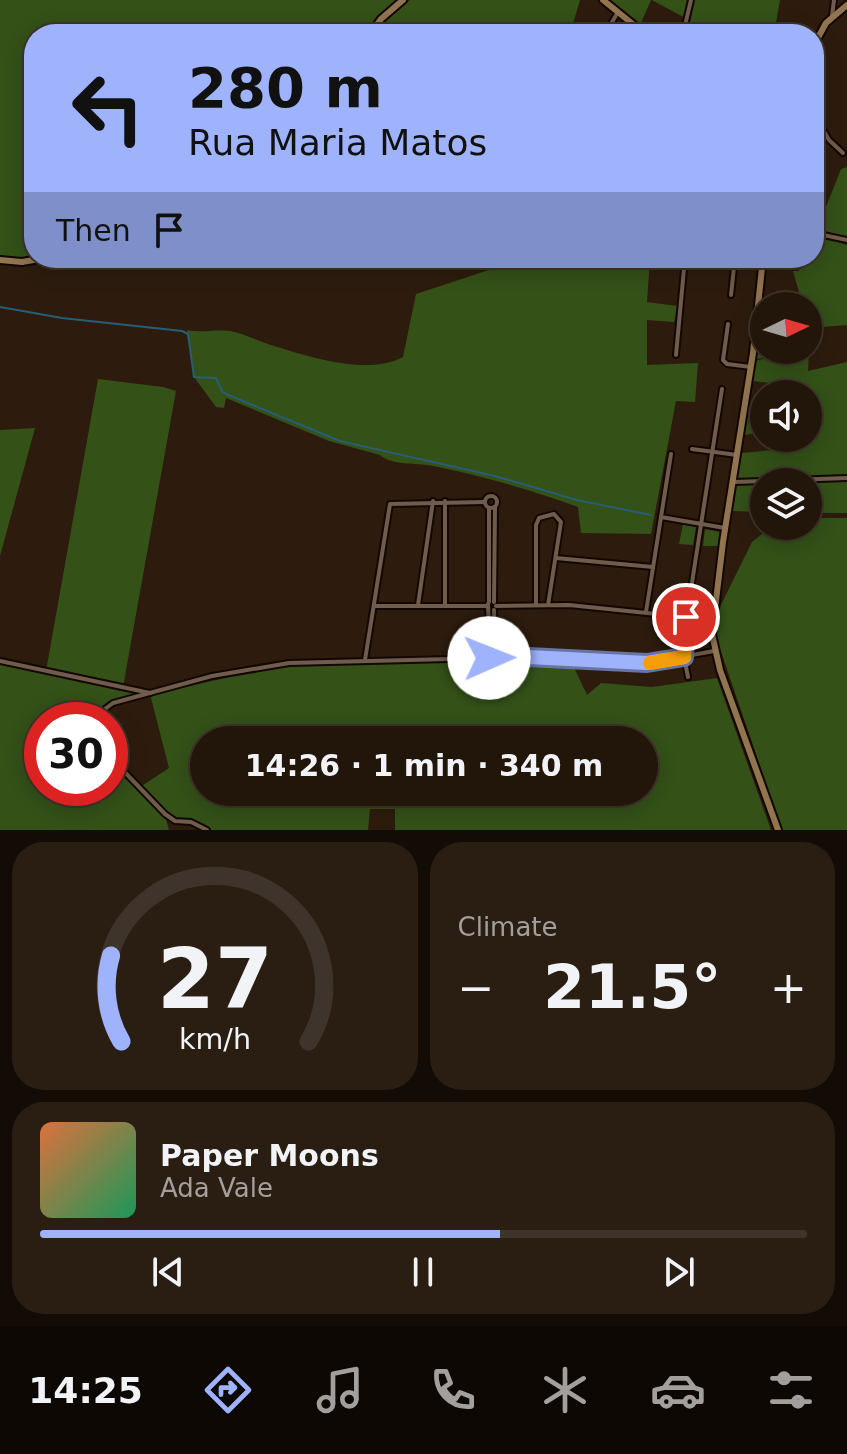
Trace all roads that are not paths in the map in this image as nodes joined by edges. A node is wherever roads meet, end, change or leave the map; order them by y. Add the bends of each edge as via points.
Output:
1 (403, 0) edge
2 (603, 0) edge
3 (691, 0) edge
4 (834, 0) edge
5 (847, 5) edge
6 (618, 12) junction
7 (832, 16) junction
8 (377, 24) edge
9 (611, 24) edge
10 (633, 24) edge
11 (685, 24) edge
12 (824, 29) edge
13 (824, 131) edge
14 (843, 153) dead end
15 (824, 235) edge
16 (847, 240) edge
17 (0, 260) edge
18 (24, 262) edge
19 (684, 268) edge
20 (734, 268) edge
21 (762, 268) edge
22 (731, 295) dead end
23 (728, 324) dead end
24 (676, 355) dead end
25 (751, 367) junction
26 (722, 389) dead end
27 (692, 449) dead end
28 (712, 452) junction
29 (671, 454) dead end
30 (737, 455) junction
31 (847, 478) edge
32 (733, 482) junction
33 (433, 501) junction
34 (445, 501) junction
35 (484, 502) junction
36 (492, 507) junction
37 (661, 517) junction
38 (701, 525) junction
39 (725, 528) junction
40 (556, 557) junction
41 (653, 567) junction
42 (418, 605) junction
43 (445, 605) junction
44 (536, 605) junction
45 (548, 605) junction
46 (374, 606) junction
47 (492, 606) junction
48 (646, 612) junction
49 (686, 617) junction
50 (714, 651) junction
51 (684, 657) junction
52 (493, 658) junction
53 (365, 660) junction
54 (0, 661) edge
55 (688, 677) dead end
56 (153, 694) junction
57 (120, 702) edge
58 (128, 775) edge
59 (207, 830) edge
60 (778, 830) edge

1 - 8 street
2 - 6 street
3 - 11 street
4 - 7 street
5 - 7 street
6 - 9 street
6 - 10 street
7 - 12 street
13 - 14 street
15 - 16 street
17 - 18 street
19 - 24 street
20 - 22 street
21 - 25 street
23 - 25 street via 723,360
25 - 30 street
26 - 28 street
27 - 28 street
28 - 30 street
28 - 38 street
29 - 37 street
30 - 32 street
31 - 32 street
32 - 39 street
33 - 34 street
33 - 42 street
33 - 46 street via 390,504
34 - 35 street
34 - 43 street
35 - 36 street
35 - 36 street via 493,496 497,501
36 - 47 street
37 - 38 street
37 - 41 street
38 - 39 street
38 - 49 street
39 - 50 street via 712,626
40 - 41 street
40 - 44 street via 561,522 548,513 536,525
40 - 45 street
41 - 48 street
42 - 43 street
42 - 46 street
43 - 47 street
44 - 45 street
44 - 47 street
45 - 48 street
46 - 53 street
47 - 52 street
48 - 49 street
49 - 51 street
50 - 51 street
50 - 60 street
51 - 52 street via 647,663
51 - 55 street
52 - 53 street
53 - 56 street via 231,672
54 - 56 street
56 - 57 street
58 - 59 street via 175,821

